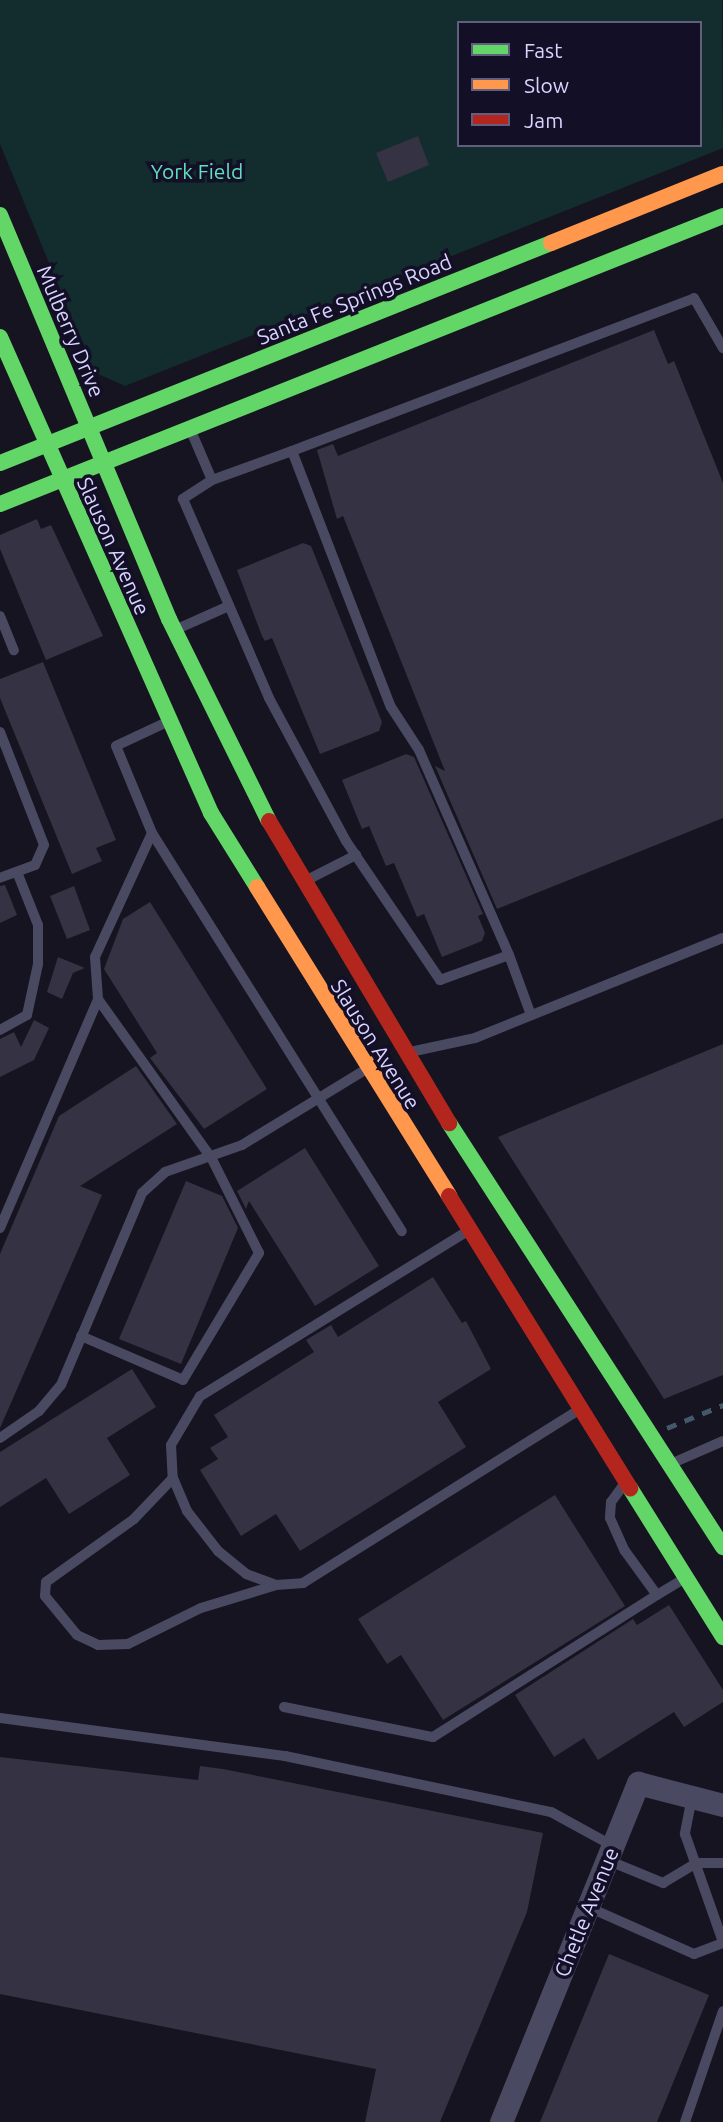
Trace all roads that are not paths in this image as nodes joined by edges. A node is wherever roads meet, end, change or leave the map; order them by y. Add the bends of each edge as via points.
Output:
1 (723, 174) edge
2 (643, 207) junction
3 (0, 215) edge
4 (723, 216) edge
5 (659, 242) junction
6 (0, 337) edge
7 (723, 348) edge
8 (89, 428) junction
9 (191, 431) junction
10 (46, 445) junction
11 (292, 452) junction
12 (0, 463) edge
13 (103, 464) junction
14 (62, 480) junction
15 (212, 480) junction
16 (0, 504) edge
17 (229, 606) junction
18 (0, 617) edge
19 (174, 630) junction
20 (14, 649) dead end
21 (170, 721) junction
22 (0, 732) edge
23 (152, 833) junction
24 (356, 855) junction
25 (17, 872) junction
26 (0, 878) edge
27 (304, 882) junction
28 (723, 938) edge
29 (509, 955) junction
30 (98, 999) junction
31 (531, 1015) junction
32 (0, 1030) edge
33 (404, 1054) junction
34 (367, 1069) junction
35 (319, 1099) junction
36 (212, 1160) junction
37 (508, 1209) junction
38 (0, 1228) edge
39 (469, 1230) junction
40 (402, 1231) dead end
41 (80, 1336) junction
42 (579, 1409) junction
43 (0, 1438) edge
44 (723, 1441) edge
45 (671, 1464) junction
46 (173, 1478) junction
47 (626, 1482) junction
48 (723, 1547) edge
49 (686, 1578) junction
50 (276, 1585) junction
51 (657, 1595) junction
52 (723, 1637) edge
53 (284, 1707) dead end
54 (0, 1718) edge
55 (692, 1797) junction
56 (723, 1805) edge
57 (610, 1853) junction
58 (696, 1863) junction
59 (723, 1863) edge
60 (588, 1907) junction
61 (723, 1943) edge
62 (723, 2011) edge
63 (501, 2122) edge
64 (685, 2122) edge

1 - 2 main road, Santa Fe Springs Road
2 - 5 main road
2 - 8 main road, Santa Fe Springs Road
3 - 8 main road, Mulberry Drive
4 - 5 main road
5 - 9 main road
6 - 10 main road
7 - 11 lane via 694,298
8 - 10 main road, Santa Fe Springs Road
8 - 13 main road, Mulberry Drive
9 - 13 main road
9 - 15 lane
10 - 12 main road, Santa Fe Springs Road
10 - 14 main road, Slauson Avenue
11 - 15 lane
11 - 29 lane via 391,707 419,750
13 - 14 main road
13 - 19 main road, Slauson Avenue
14 - 16 main road
14 - 21 main road, Slauson Avenue
15 - 17 lane via 183,499
17 - 19 lane
17 - 24 lane via 269,698
18 - 20 lane
19 - 27 main road, Slauson Avenue via 251,792
21 - 23 lane via 116,746
21 - 34 main road, Slauson Avenue via 211,813
22 - 25 lane via 43,838 35,865
23 - 30 lane via 95,957
23 - 35 lane
24 - 27 lane
24 - 29 lane via 440,980
25 - 26 lane
25 - 32 lane via 38,925 38,964 27,1015
27 - 33 main road, Slauson Avenue
28 - 31 lane
29 - 31 lane
30 - 36 lane
30 - 38 lane
31 - 33 lane via 475,1038
33 - 34 main road
33 - 37 main road, Slauson Avenue
34 - 35 lane
34 - 39 main road, Slauson Avenue
35 - 36 lane
35 - 40 lane
36 - 41 lane via 177,1166 142,1193
36 - 41 lane via 259,1253 183,1380
37 - 39 main road
37 - 45 main road, Slauson Avenue
39 - 42 main road, Slauson Avenue
39 - 46 lane via 200,1396 171,1446
41 - 43 lane via 61,1385 39,1411
42 - 47 main road, Slauson Avenue
42 - 50 lane via 303,1583
44 - 45 lane
45 - 48 main road, Slauson Avenue
46 - 50 lane via 187,1511 218,1551 246,1574
46 - 50 lane via 134,1519 46,1581 45,1596 77,1635 98,1645 128,1644 201,1608
47 - 49 main road, Slauson Avenue
47 - 51 lane via 611,1502 610,1518 615,1535
49 - 51 lane
49 - 52 main road, Slauson Avenue
51 - 53 lane via 433,1737
54 - 57 lane via 285,1756 551,1812
55 - 56 street, Chetle Avenue
55 - 57 street, Chetle Avenue via 638,1783
55 - 58 lane via 685,1833
57 - 58 lane via 663,1882
57 - 60 street, Chetle Avenue
58 - 59 lane
58 - 61 lane
60 - 61 lane via 694,1954
60 - 63 street, Chetle Avenue
62 - 64 lane

